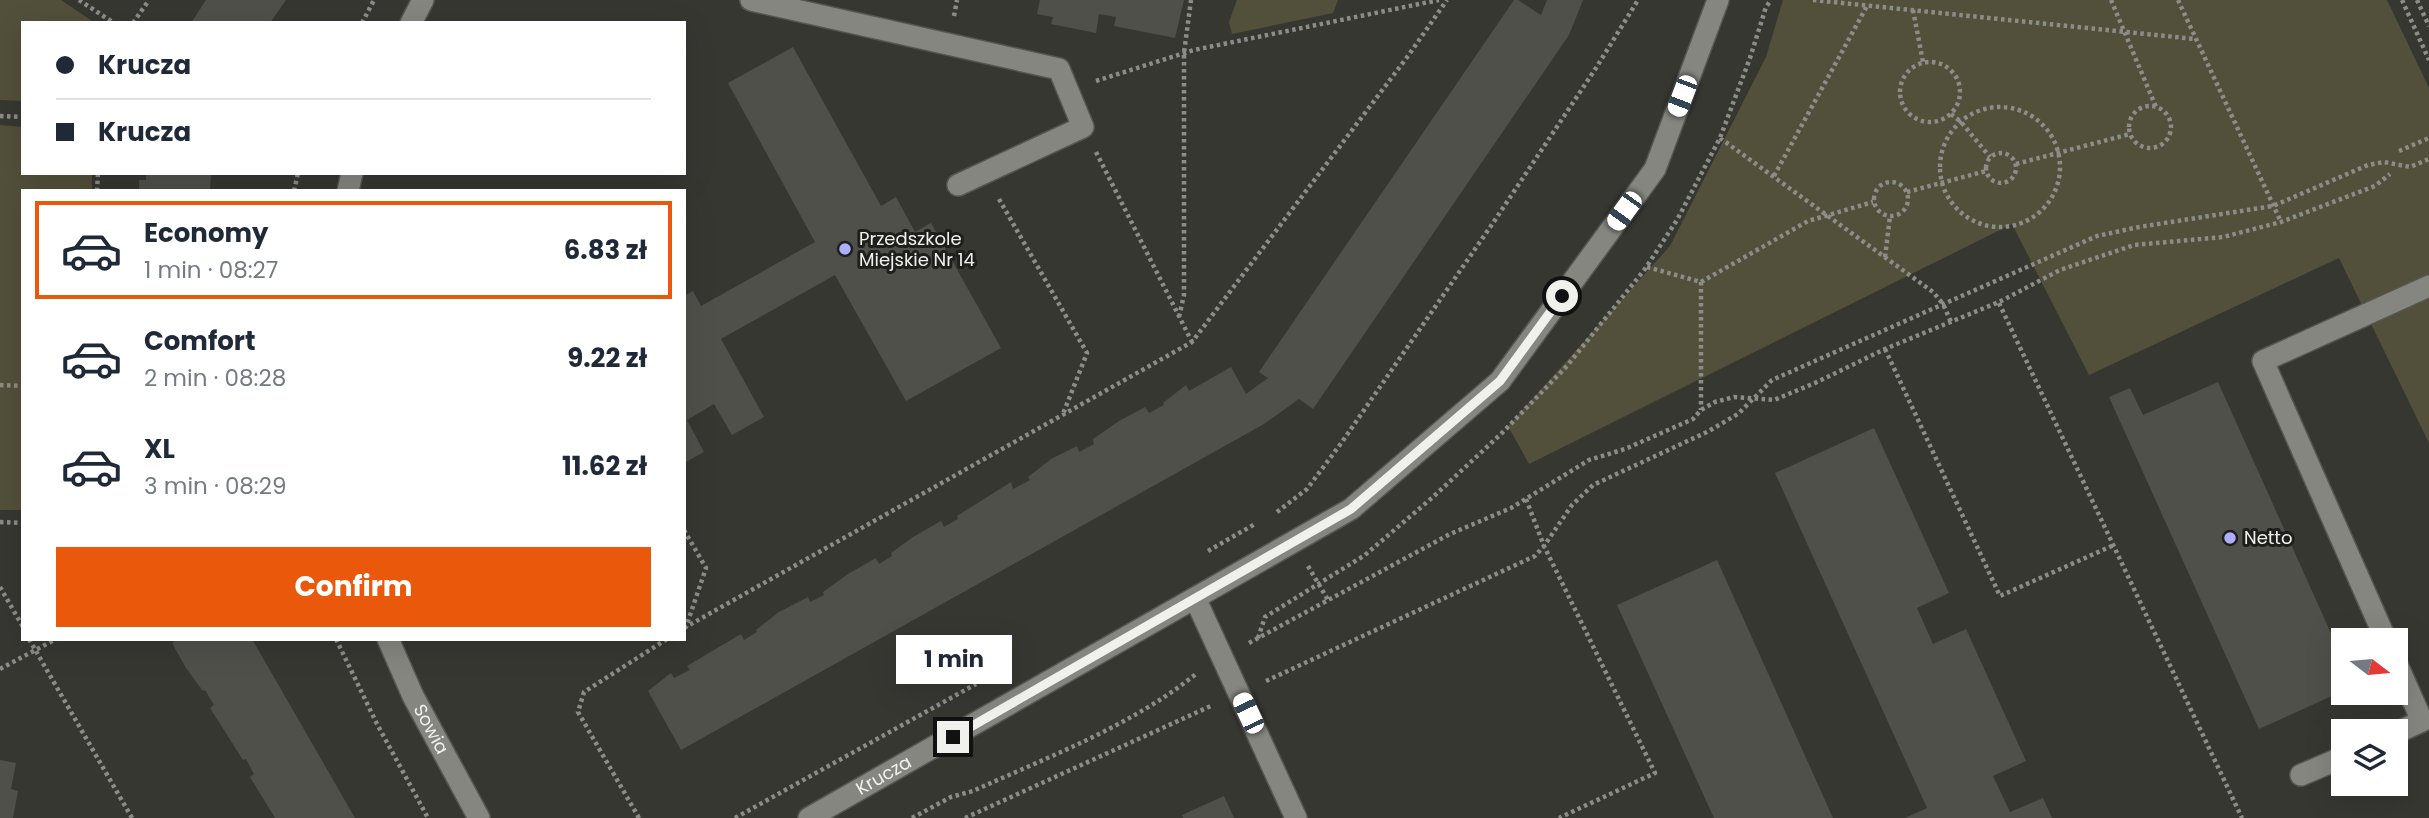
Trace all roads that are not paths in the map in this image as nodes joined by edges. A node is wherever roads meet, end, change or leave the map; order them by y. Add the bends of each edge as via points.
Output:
1 (423, 0) edge
2 (751, 0) edge
3 (1718, 0) edge
4 (412, 21) edge
5 (958, 185) dead end
6 (2429, 286) edge
7 (1195, 598) junction
8 (2381, 628) edge
9 (389, 641) edge
10 (2408, 689) edge
11 (2408, 727) edge
12 (2331, 762) edge
13 (2301, 775) dead end
14 (479, 818) edge
15 (809, 818) edge
16 (1296, 818) edge

1 - 4 street
2 - 5 street via 1059,69 1083,127
3 - 7 street, Krucza via 1655,169 1500,381 1351,509
6 - 8 street via 2263,361
7 - 15 street, Krucza
7 - 16 street
9 - 14 street, Sowia
10 - 11 street via 2422,721
12 - 13 street

